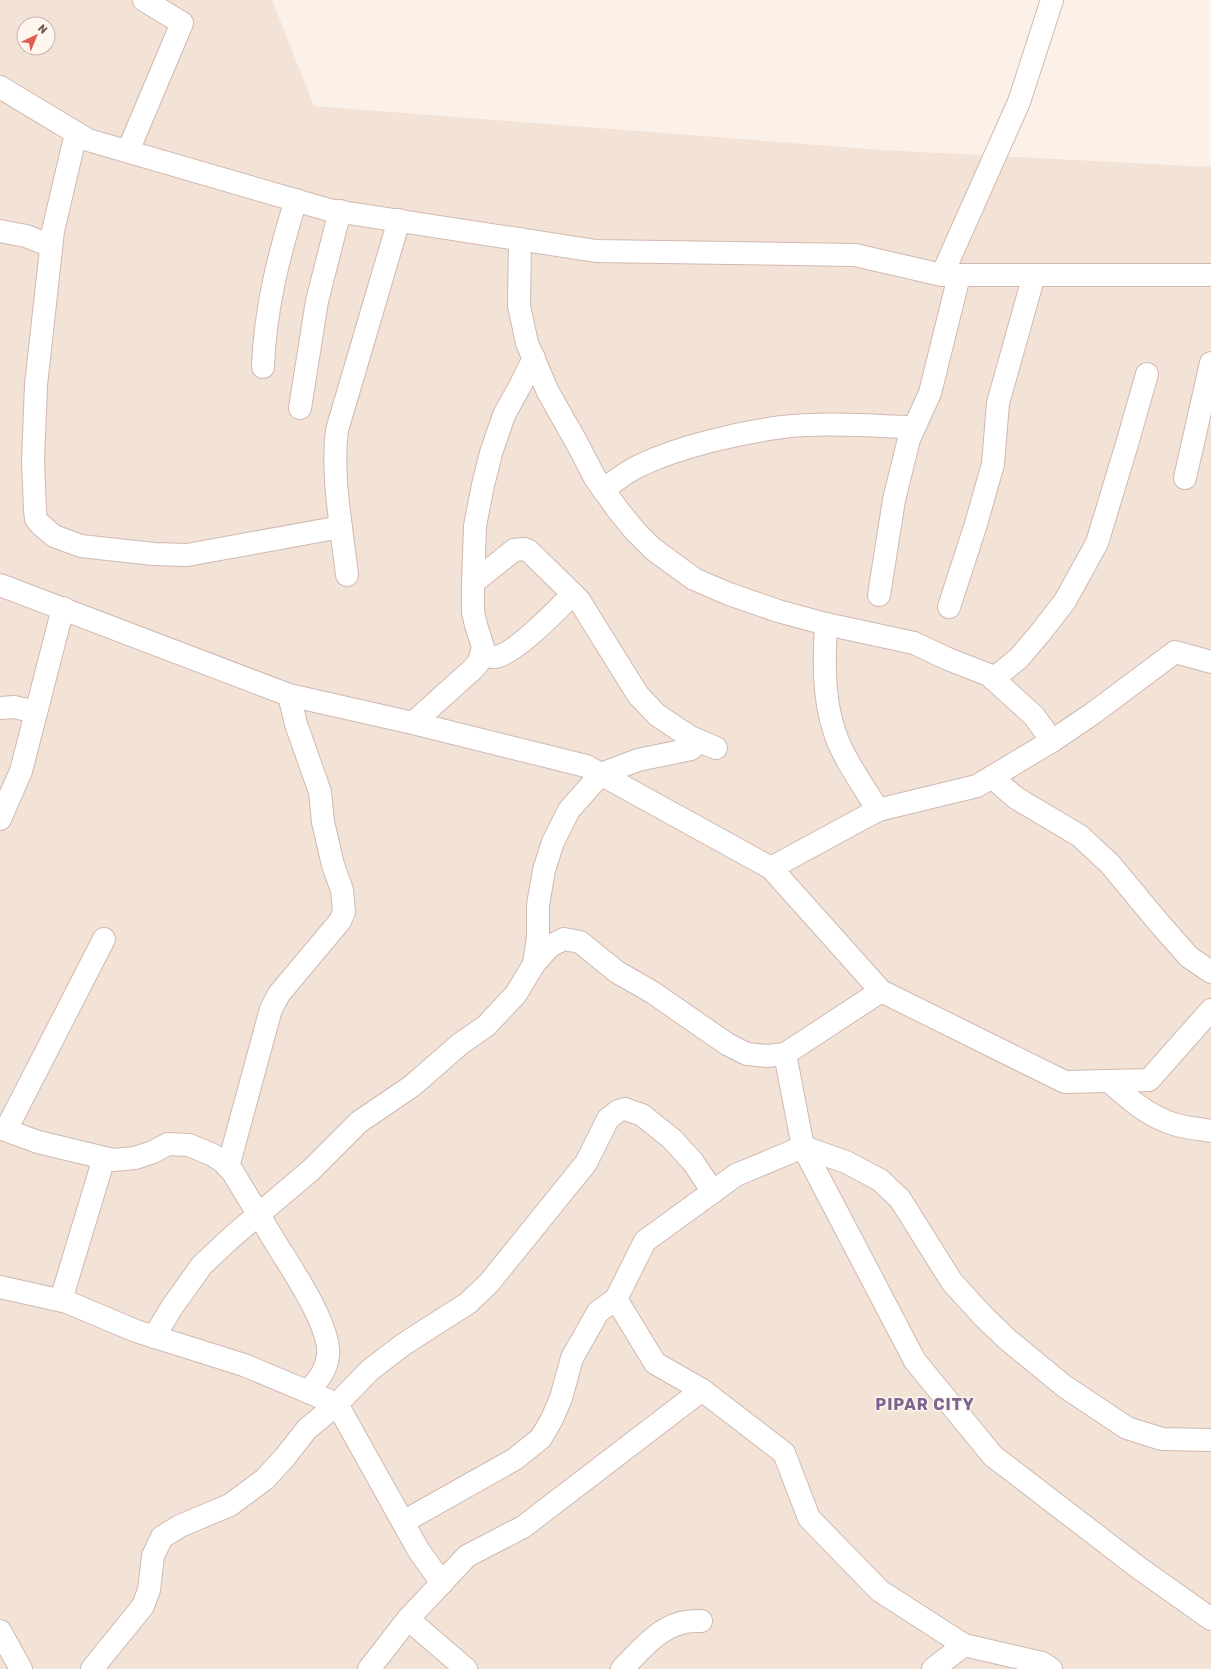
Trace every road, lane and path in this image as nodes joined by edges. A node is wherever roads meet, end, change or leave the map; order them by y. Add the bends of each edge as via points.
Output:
1 (144, 0) edge
2 (1052, 0) edge
3 (0, 87) edge
4 (76, 133) junction
5 (128, 151) junction
6 (296, 200) junction
7 (340, 211) junction
8 (399, 220) junction
9 (0, 231) edge
10 (520, 239) junction
11 (51, 246) junction
12 (1211, 274) edge
13 (1034, 275) junction
14 (951, 276) junction
15 (534, 358) junction
16 (1211, 363) edge
17 (263, 367) dead end
18 (1146, 374) dead end
19 (300, 408) dead end
20 (913, 427) junction
21 (1185, 478) dead end
22 (603, 490) junction
23 (341, 527) junction
24 (347, 575) dead end
25 (473, 584) junction
26 (0, 585) edge
27 (573, 594) junction
28 (879, 595) dead end
29 (949, 607) dead end
30 (62, 608) junction
31 (826, 624) junction
32 (482, 654) junction
33 (1211, 662) edge
34 (993, 680) junction
35 (289, 694) junction
36 (0, 708) edge
37 (36, 712) junction
38 (413, 723) junction
39 (1052, 741) junction
40 (602, 774) junction
41 (992, 777) junction
42 (878, 810) junction
43 (0, 819) edge
44 (771, 868) junction
45 (104, 939) dead end
46 (534, 964) junction
47 (1211, 972) edge
48 (881, 991) junction
49 (1211, 1010) edge
50 (785, 1054) junction
51 (1109, 1081) junction
52 (3, 1129) edge
53 (1211, 1131) edge
54 (803, 1147) junction
55 (104, 1158) junction
56 (228, 1167) junction
57 (713, 1192) junction
58 (259, 1215) junction
59 (0, 1287) edge
60 (616, 1299) junction
61 (61, 1300) junction
62 (154, 1337) junction
63 (702, 1390) junction
64 (308, 1392) junction
65 (337, 1404) junction
66 (1211, 1440) edge
67 (403, 1522) junction
68 (442, 1583) junction
69 (408, 1618) junction
70 (1211, 1619) edge
71 (700, 1621) dead end
72 (0, 1631) edge
73 (964, 1645) junction
74 (21, 1669) edge
75 (92, 1669) edge
76 (369, 1669) edge
77 (466, 1669) edge
78 (622, 1669) edge
79 (933, 1669) edge
80 (1051, 1669) edge

1 - 5 street via 182,23
2 - 14 street via 1019,102
3 - 4 street
4 - 5 street via 88,140
4 - 11 street
5 - 6 street
6 - 7 street
6 - 17 street via 281,247 272,290 264,341
7 - 8 street
7 - 19 street via 317,301
8 - 10 street
8 - 23 street via 337,430 335,443
9 - 11 street via 26,236
10 - 14 street via 596,251 855,255
10 - 15 street via 519,306
11 - 23 street via 36,385 33,462 34,510 36,519 44,529 63,541 81,546 187,555
12 - 13 street
13 - 14 street
13 - 29 street via 998,403 993,464
14 - 20 street via 930,393
15 - 22 street via 548,392
15 - 25 street via 504,415 490,460 475,526
16 - 21 street
18 - 34 street via 1097,543 1064,601 1046,626 1019,658
20 - 22 street via 818,425 782,427 744,434 703,443 640,465
20 - 28 street via 894,500
22 - 31 street via 635,531 653,549 694,579 778,611
23 - 24 street
25 - 27 street via 514,550 524,549 537,558
25 - 32 street via 473,612 483,647
26 - 30 street
27 - 32 street via 545,623 519,644 495,657
27 - 40 street via 638,696 657,715 690,737 708,744 638,760
30 - 35 street
30 - 37 street
31 - 34 street via 914,643 989,675
31 - 42 street via 826,678 834,731 842,750
32 - 38 street via 473,669
33 - 39 street via 1175,652
34 - 39 street via 1034,716
35 - 38 street
35 - 56 street via 296,724 320,792 323,822 342,890 344,912 340,921 279,994 271,1009
36 - 37 street via 14,707
37 - 43 street via 21,771
38 - 40 street via 586,766
39 - 41 street
40 - 44 street
40 - 46 street via 570,810 554,842 544,870 538,905 538,936
41 - 42 street via 976,786
41 - 47 street via 1016,798 1080,836 1110,864 1189,957
42 - 44 street
44 - 48 street
45 - 52 street
46 - 50 street via 550,946 564,939 580,942 617,972 652,992 727,1044 747,1054
46 - 58 street via 516,994 486,1026 460,1044 412,1086 359,1122 311,1170
48 - 50 street
48 - 51 street via 1065,1082
49 - 51 street via 1149,1080
50 - 54 street
51 - 53 street via 1152,1115 1177,1126
52 - 55 street via 38,1142
54 - 57 street via 736,1175
54 - 66 street via 846,1162 880,1180 900,1199 957,1288 1008,1340 1064,1386 1127,1428 1162,1440
54 - 70 street via 915,1361 993,1456 1139,1568
55 - 56 street via 135,1158 168,1144 179,1144 202,1150
55 - 61 street
56 - 58 street
57 - 60 street via 645,1241
57 - 65 street via 693,1162 672,1139 642,1116 625,1109 618,1111 602,1128 586,1163 489,1283 468,1303 404,1344 370,1370
58 - 62 street via 202,1265
58 - 64 street via 304,1289 328,1342 325,1371
59 - 61 street
60 - 63 street via 656,1363
60 - 67 street via 598,1312 572,1358 561,1398 540,1438 515,1459
61 - 62 street
62 - 64 street via 244,1365
63 - 68 street via 523,1527 467,1556
63 - 73 street via 784,1453 809,1518 880,1591
64 - 65 street
65 - 67 street
65 - 75 street via 307,1429 265,1479 230,1504 180,1526 162,1537 153,1556 149,1590 143,1606
67 - 68 street via 419,1551
68 - 69 street
69 - 76 street
69 - 77 street
71 - 78 street via 683,1622 667,1628
72 - 74 street
73 - 79 street
73 - 80 street via 1042,1663

